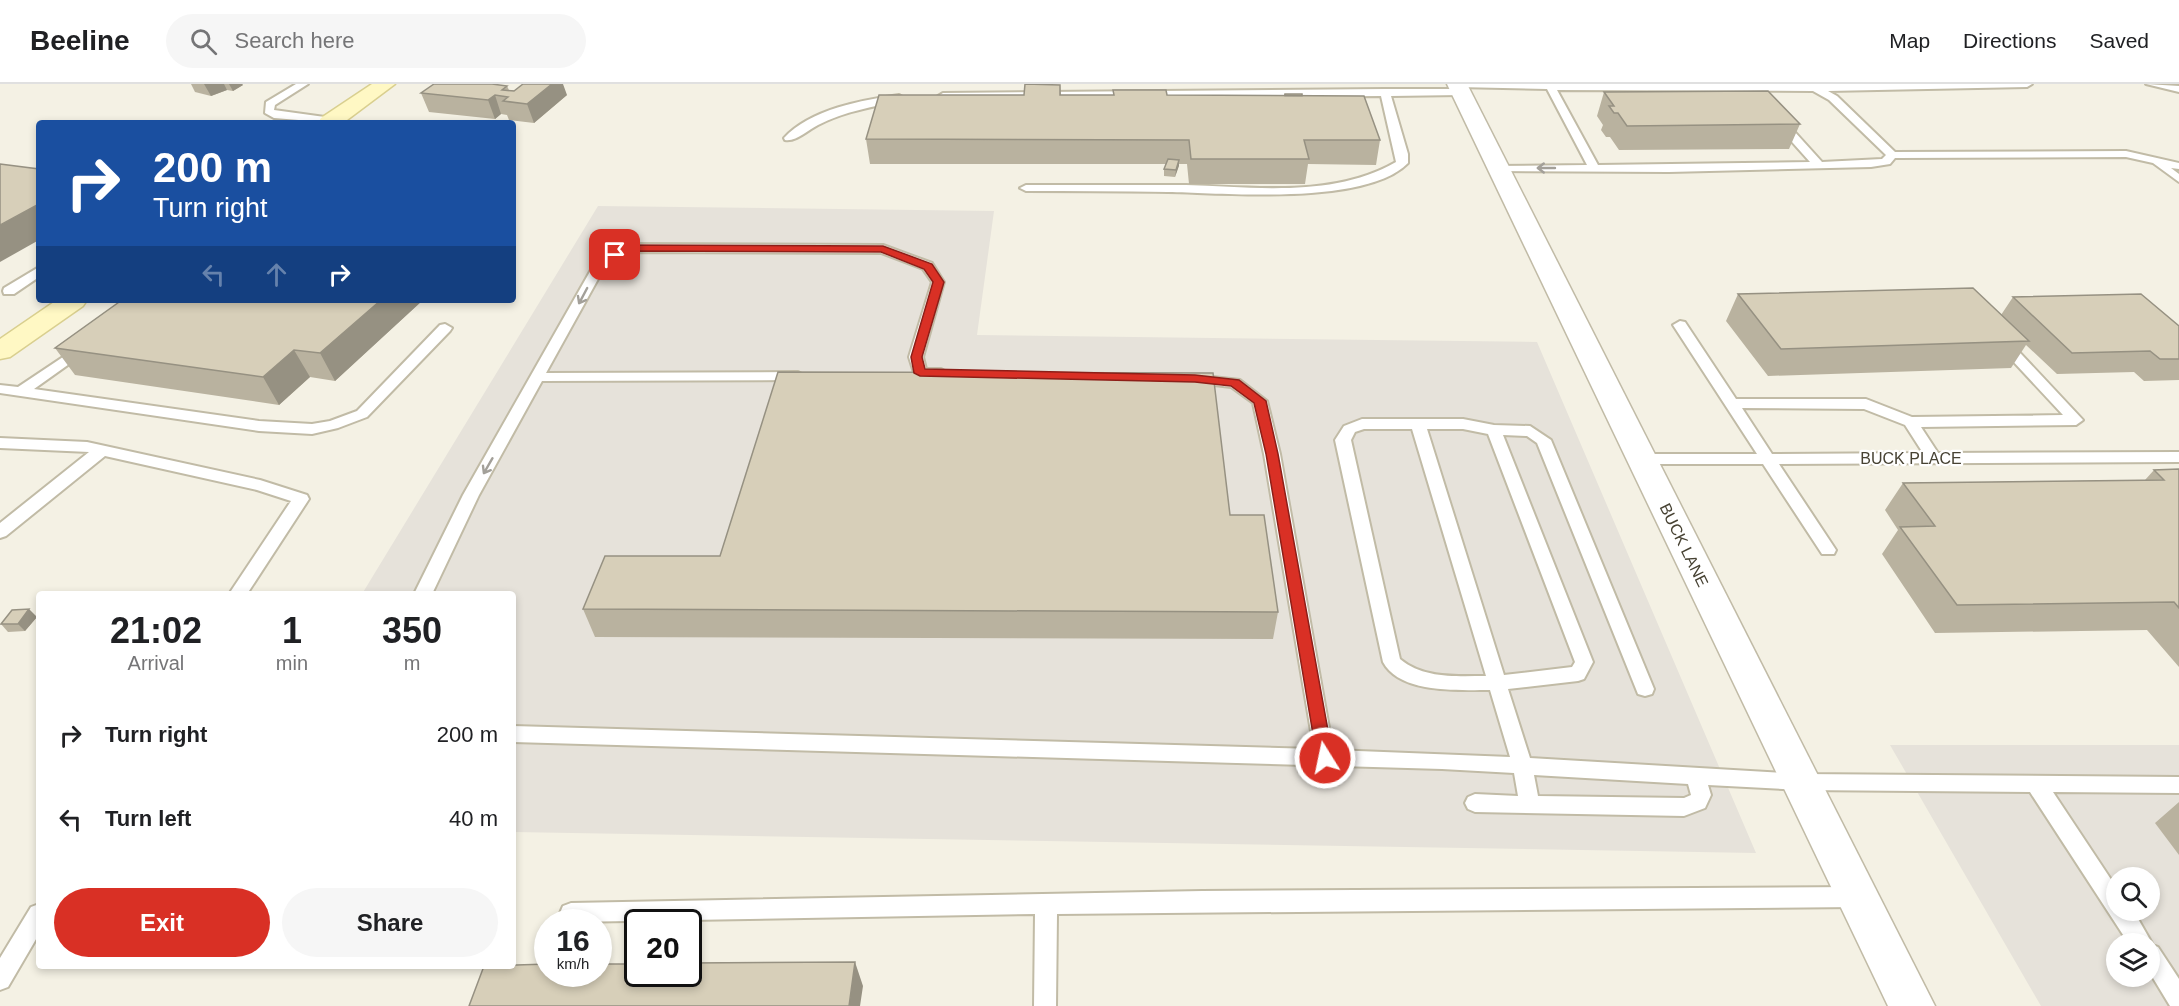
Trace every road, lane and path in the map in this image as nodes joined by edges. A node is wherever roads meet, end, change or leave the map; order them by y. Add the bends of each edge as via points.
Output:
1 (303, 84) edge
2 (385, 84) edge
3 (2027, 84) edge
4 (2151, 84) edge
5 (1550, 86) junction
6 (1459, 88) edge
7 (1815, 88) junction
8 (2179, 89) edge
9 (1385, 92) junction
10 (935, 96) edge
11 (911, 97) edge
12 (1772, 114) edge
13 (315, 120) edge
14 (334, 120) edge
15 (789, 138) dead end
16 (1892, 155) junction
17 (2155, 160) junction
18 (1819, 165) junction
19 (2179, 166) edge
20 (1498, 168) junction
21 (1594, 168) junction
22 (2179, 179) edge
23 (1026, 188) dead end
24 (36, 273) edge
25 (9, 291) dead end
26 (70, 303) edge
27 (1680, 325) dead end
28 (445, 328) dead end
29 (2000, 340) edge
30 (88, 344) edge
31 (0, 351) edge
32 (956, 374) edge
33 (810, 376) edge
34 (539, 377) junction
35 (1183, 378) edge
36 (0, 389) edge
37 (21, 392) junction
38 (1732, 403) junction
39 (1910, 422) junction
40 (1418, 424) junction
41 (1494, 430) junction
42 (0, 443) edge
43 (101, 450) junction
44 (2179, 457) edge
45 (1768, 458) junction
46 (1934, 458) junction
47 (1642, 459) junction
48 (0, 532) edge
49 (1828, 550) dead end
50 (240, 591) edge
51 (424, 591) edge
52 (1497, 683) junction
53 (1646, 689) dead end
54 (516, 734) edge
55 (1325, 758) junction
56 (1523, 766) junction
57 (1696, 776) junction
58 (1802, 782) junction
59 (2036, 784) junction
60 (2179, 785) edge
61 (1475, 802) dead end
62 (1529, 805) junction
63 (2106, 889) edge
64 (1858, 897) junction
65 (1046, 905) junction
66 (612, 912) edge
67 (36, 919) edge
68 (2160, 970) edge
69 (0, 979) edge
70 (2179, 999) edge
71 (1045, 1006) edge
72 (1912, 1006) edge

1 - 13 lane via 270,104 268,111
2 - 14 street
3 - 7 lane
4 - 8 lane
5 - 6 lane
5 - 7 lane via 1753,92
5 - 21 lane
6 - 9 lane
6 - 20 street, BUCK LANE
7 - 16 lane via 1833,98
9 - 10 lane
9 - 23 lane via 1402,163 1375,178 1318,189
11 - 15 lane via 838,111 809,123
12 - 18 lane
16 - 17 lane via 2126,154
16 - 18 lane via 1886,162
17 - 19 lane
17 - 22 lane
18 - 21 lane
21 -> 20 lane
20 - 47 street, BUCK LANE
24 - 25 lane
26 - 31 street
27 - 38 lane
28 - 37 lane via 362,414 312,429 259,426
29 - 39 lane via 2076,420
30 - 37 lane
32 -> 34 lane via 915,376 916,357 938,282 928,266 883,249 629,248 598,268
33 - 34 lane
34 -> 51 lane via 471,495
35 - 55 lane via 1235,383 1260,401
36 - 37 lane
38 - 39 lane via 1866,404
38 - 45 lane
39 - 46 lane
40 - 41 lane via 1463,424
40 - 52 lane
40 - 52 lane via 1362,424 1349,429 1343,440 1392,662 1400,671 1436,681
41 - 52 lane via 1584,662 1578,674
41 - 53 lane via 1530,431 1543,440
42 - 43 lane
43 - 48 lane
43 - 50 lane via 260,485 301,499
44 - 46 lane, BUCK PLACE
45 - 46 lane, BUCK PLACE
45 - 47 lane, BUCK PLACE
45 - 49 lane
47 - 58 street, BUCK LANE
52 - 56 lane
54 - 55 lane
55 - 56 lane
56 - 57 lane
56 - 62 lane
57 - 58 lane
57 - 62 lane via 1701,795 1698,802 1684,807
58 - 59 lane
58 - 64 street, BUCK LANE
59 - 60 lane
59 - 63 lane
61 - 62 lane
64 - 65 lane
64 - 72 street, BUCK LANE
65 - 66 lane
65 - 71 lane
67 - 69 lane
68 - 70 lane

